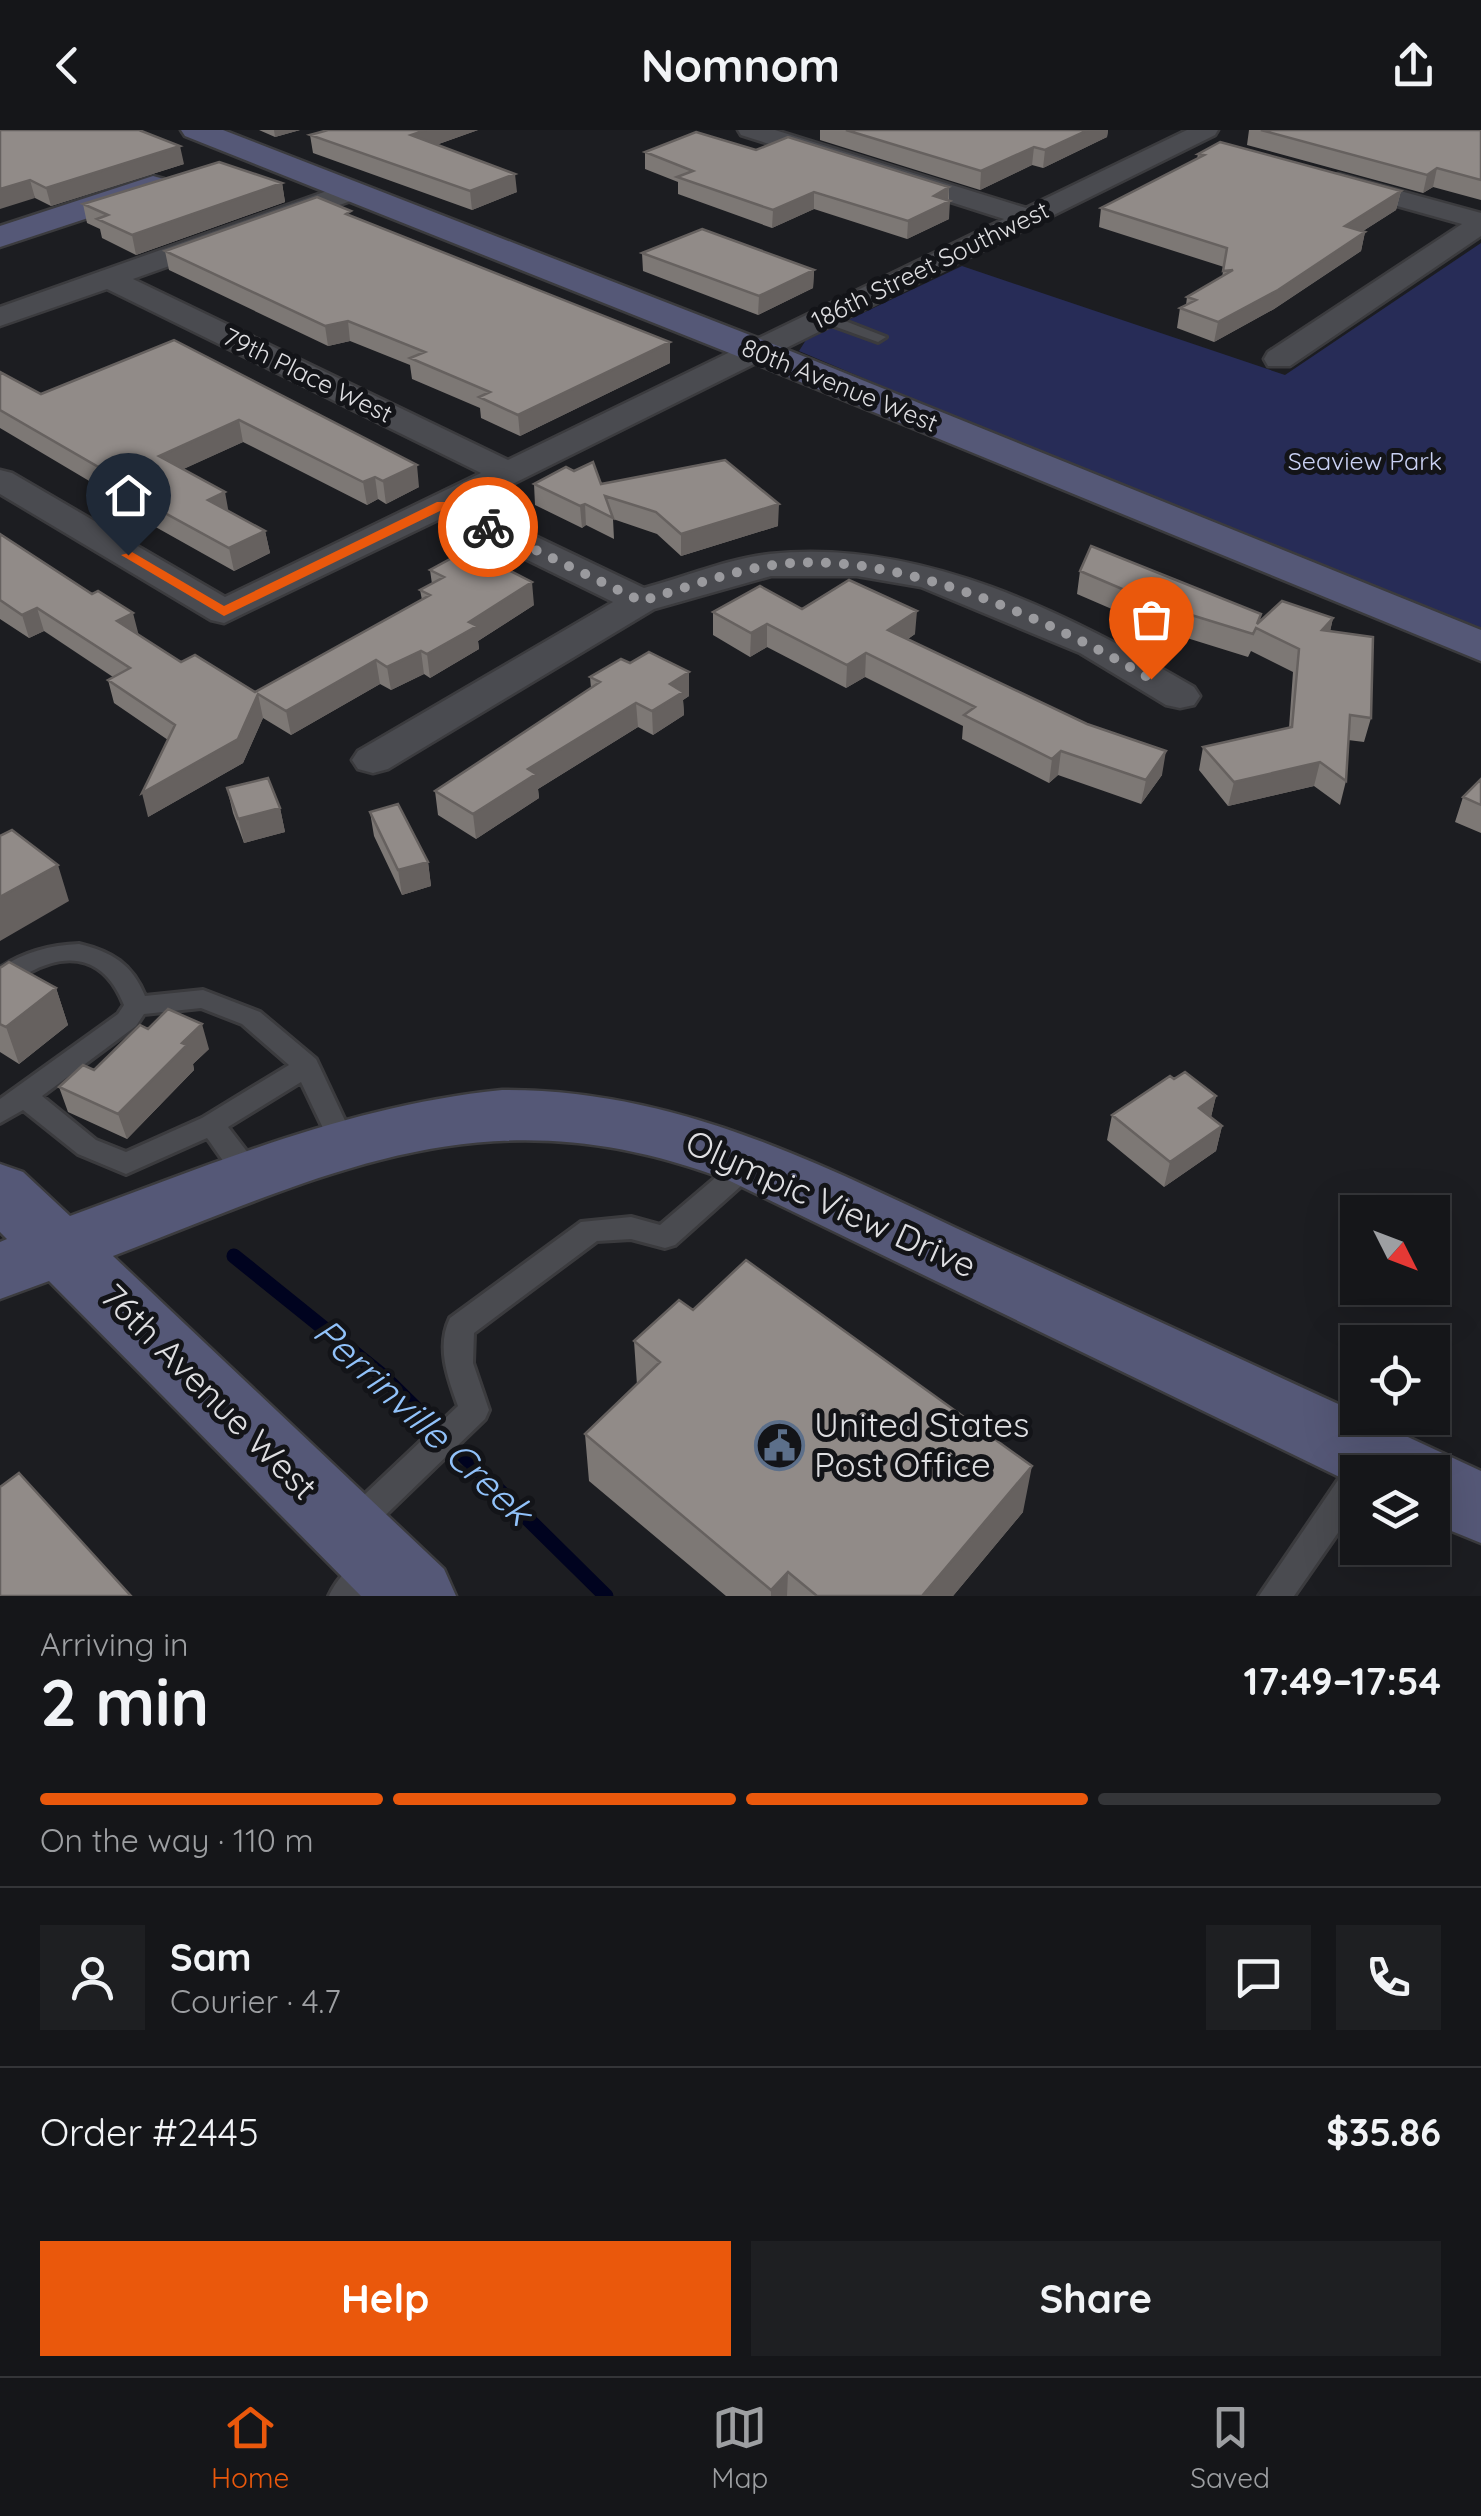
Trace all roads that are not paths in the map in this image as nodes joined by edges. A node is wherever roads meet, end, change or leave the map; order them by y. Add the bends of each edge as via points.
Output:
1 (196, 130) edge
2 (762, 131) edge
3 (315, 140) edge
4 (1205, 140) edge
5 (259, 155) junction
6 (1315, 176) edge
7 (350, 192) junction
8 (1027, 217) junction
9 (1481, 223) edge
10 (0, 238) edge
11 (108, 278) junction
12 (0, 317) edge
13 (822, 317) junction
14 (878, 337) dead end
15 (755, 350) junction
16 (1279, 359) dead end
17 (508, 473) junction
18 (0, 480) edge
19 (442, 505) junction
20 (641, 601) junction
21 (1481, 647) edge
22 (1180, 696) dead end
23 (373, 760) dead end
24 (0, 980) edge
25 (138, 1006) junction
26 (307, 1066) junction
27 (24, 1096) junction
28 (0, 1113) edge
29 (343, 1144) junction
30 (231, 1150) junction
31 (751, 1162) junction
32 (0, 1190) edge
33 (32, 1259) edge
34 (1349, 1455) edge
35 (1450, 1497) edge
36 (1481, 1508) edge
37 (1340, 1524) edge
38 (372, 1571) edge
39 (1275, 1596) edge

1 - 5 street, 80th Avenue West
2 - 8 street
3 - 5 street
4 - 8 street, 186th Street Southwest
5 - 7 street, 80th Avenue West
5 - 10 street
6 - 9 street
7 - 11 street
7 - 15 street, 80th Avenue West
8 - 13 street, 186th Street Southwest
9 - 16 street
11 - 12 street
11 - 17 street, 79th Place West
13 - 14 lane
13 - 15 street, 186th Street Southwest
15 - 17 street, 186th Street Southwest
15 - 21 street, 80th Avenue West
17 - 19 street, 186th Street Southwest
18 - 19 street, 186th Street Southwest via 224,612
19 - 20 street
20 - 22 street via 769,565 857,565 930,578 1094,646
20 - 23 street
24 - 25 lane via 49,953 87,953 128,978
25 - 26 lane via 203,999 251,1018
25 - 27 lane
26 - 29 lane
26 - 30 lane
27 - 28 lane
27 - 30 lane via 87,1147 126,1164
29 - 30 street, Olympic View Drive
29 - 31 street, Olympic View Drive via 471,1117 550,1114 657,1129
30 - 33 street, Olympic View Drive
31 - 34 street, Olympic View Drive
31 - 38 lane via 666,1237 631,1228 591,1230 460,1327 458,1363 474,1410
32 - 33 street, 76th Avenue West
33 - 38 street, 76th Avenue West
35 - 36 street, Olympic View Drive
37 - 39 lane

